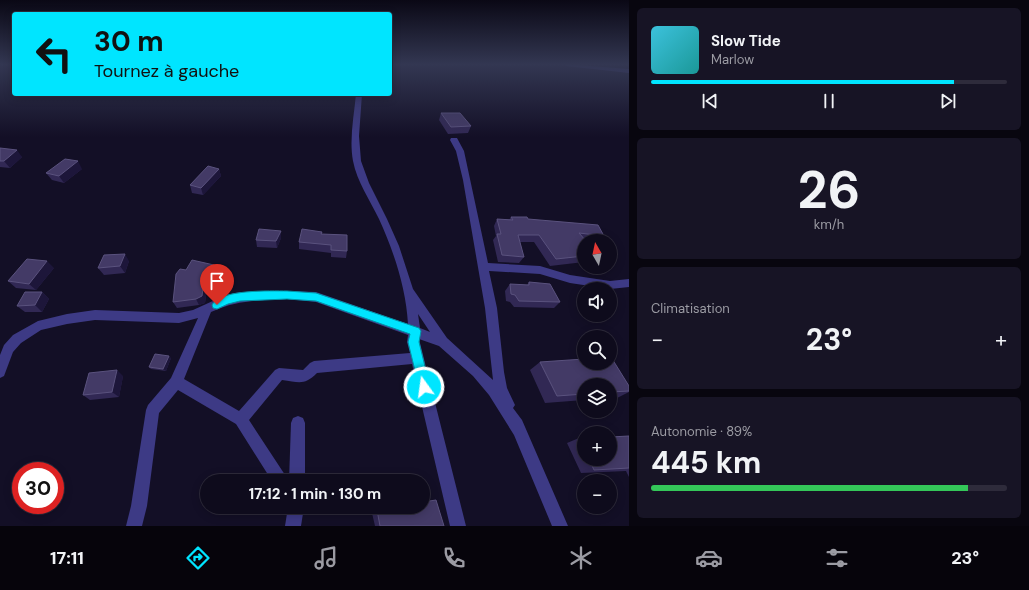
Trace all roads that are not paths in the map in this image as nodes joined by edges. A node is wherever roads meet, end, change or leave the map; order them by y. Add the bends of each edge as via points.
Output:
1 (359, 96) edge
2 (454, 140) dead end
3 (483, 267) junction
4 (629, 283) edge
5 (408, 289) junction
6 (207, 309) junction
7 (415, 331) junction
8 (443, 342) junction
9 (418, 358) junction
10 (0, 372) edge
11 (176, 382) junction
12 (241, 419) junction
13 (298, 423) dead end
14 (519, 430) junction
15 (276, 474) edge
16 (297, 474) edge
17 (295, 514) edge
18 (134, 526) edge
19 (293, 526) edge
20 (458, 526) edge
21 (560, 526) edge

1 - 5 street via 357,160 395,246
2 - 3 street via 460,151 467,180
3 - 4 street via 540,270 570,279 610,285
3 - 14 street via 501,388
5 - 7 street
5 - 8 street
6 - 7 street via 240,296 316,297
6 - 10 street via 179,318 95,315 38,326 17,338 8,349
6 - 11 street
7 - 8 street
7 - 9 street via 414,342
8 - 14 street via 494,390
9 - 12 street via 314,367 305,376 279,374
9 - 20 street
11 - 12 street
11 - 18 street via 153,410
12 - 15 street
13 - 16 street
14 - 21 street
17 - 19 street

